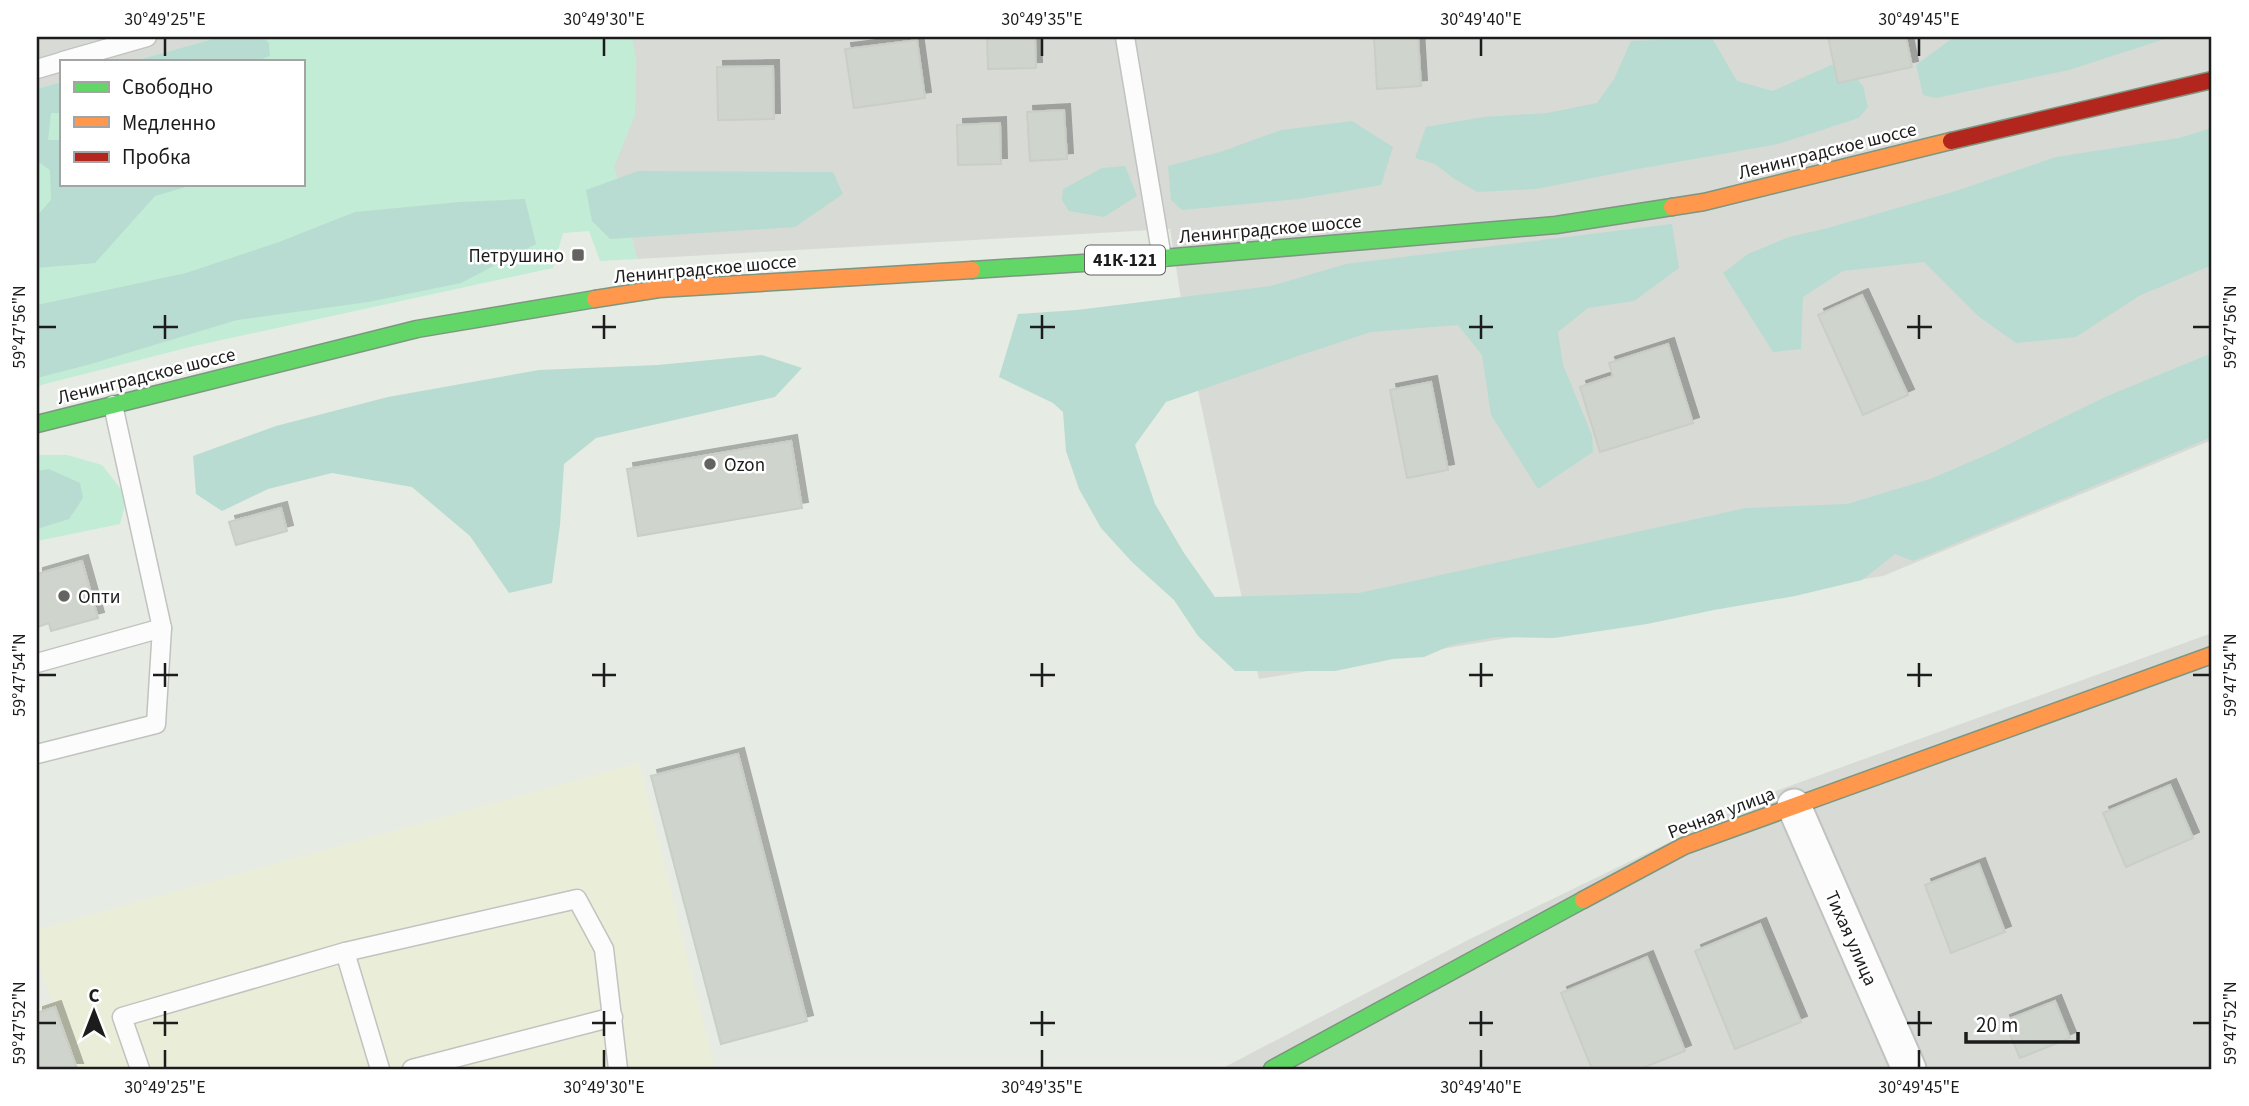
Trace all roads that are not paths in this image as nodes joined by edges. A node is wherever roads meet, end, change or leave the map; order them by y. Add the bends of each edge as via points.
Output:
1 (147, 37) edge
2 (1125, 37) edge
3 (66, 60) edge
4 (60, 62) edge
5 (37, 69) edge
6 (2212, 80) edge
7 (1162, 258) junction
8 (113, 405) junction
9 (37, 424) edge
10 (162, 628) junction
11 (2212, 654) edge
12 (37, 663) edge
13 (37, 754) edge
14 (1794, 806) junction
15 (345, 952) junction
16 (613, 1017) junction
17 (140, 1069) edge
18 (380, 1069) edge
19 (412, 1069) edge
20 (618, 1069) edge
21 (1272, 1069) edge
22 (1909, 1069) edge

1 - 3 lane
2 - 7 lane
4 - 5 lane
6 - 7 main road, Ленинградское шоссе / 41К-121 via 1704,202 1556,225
7 - 8 main road, Ленинградское шоссе / 41К-121 via 647,291 417,329
8 - 9 main road, Ленинградское шоссе / 41К-121
8 - 10 lane
10 - 12 lane
10 - 13 lane via 156,724
11 - 14 main road, Речная улица
14 - 21 main road, Речная улица via 1684,846
14 - 22 street, Тихая улица
15 - 16 lane via 577,898 604,949
15 - 17 lane via 122,1017
15 - 18 lane
16 - 19 lane
16 - 20 lane

